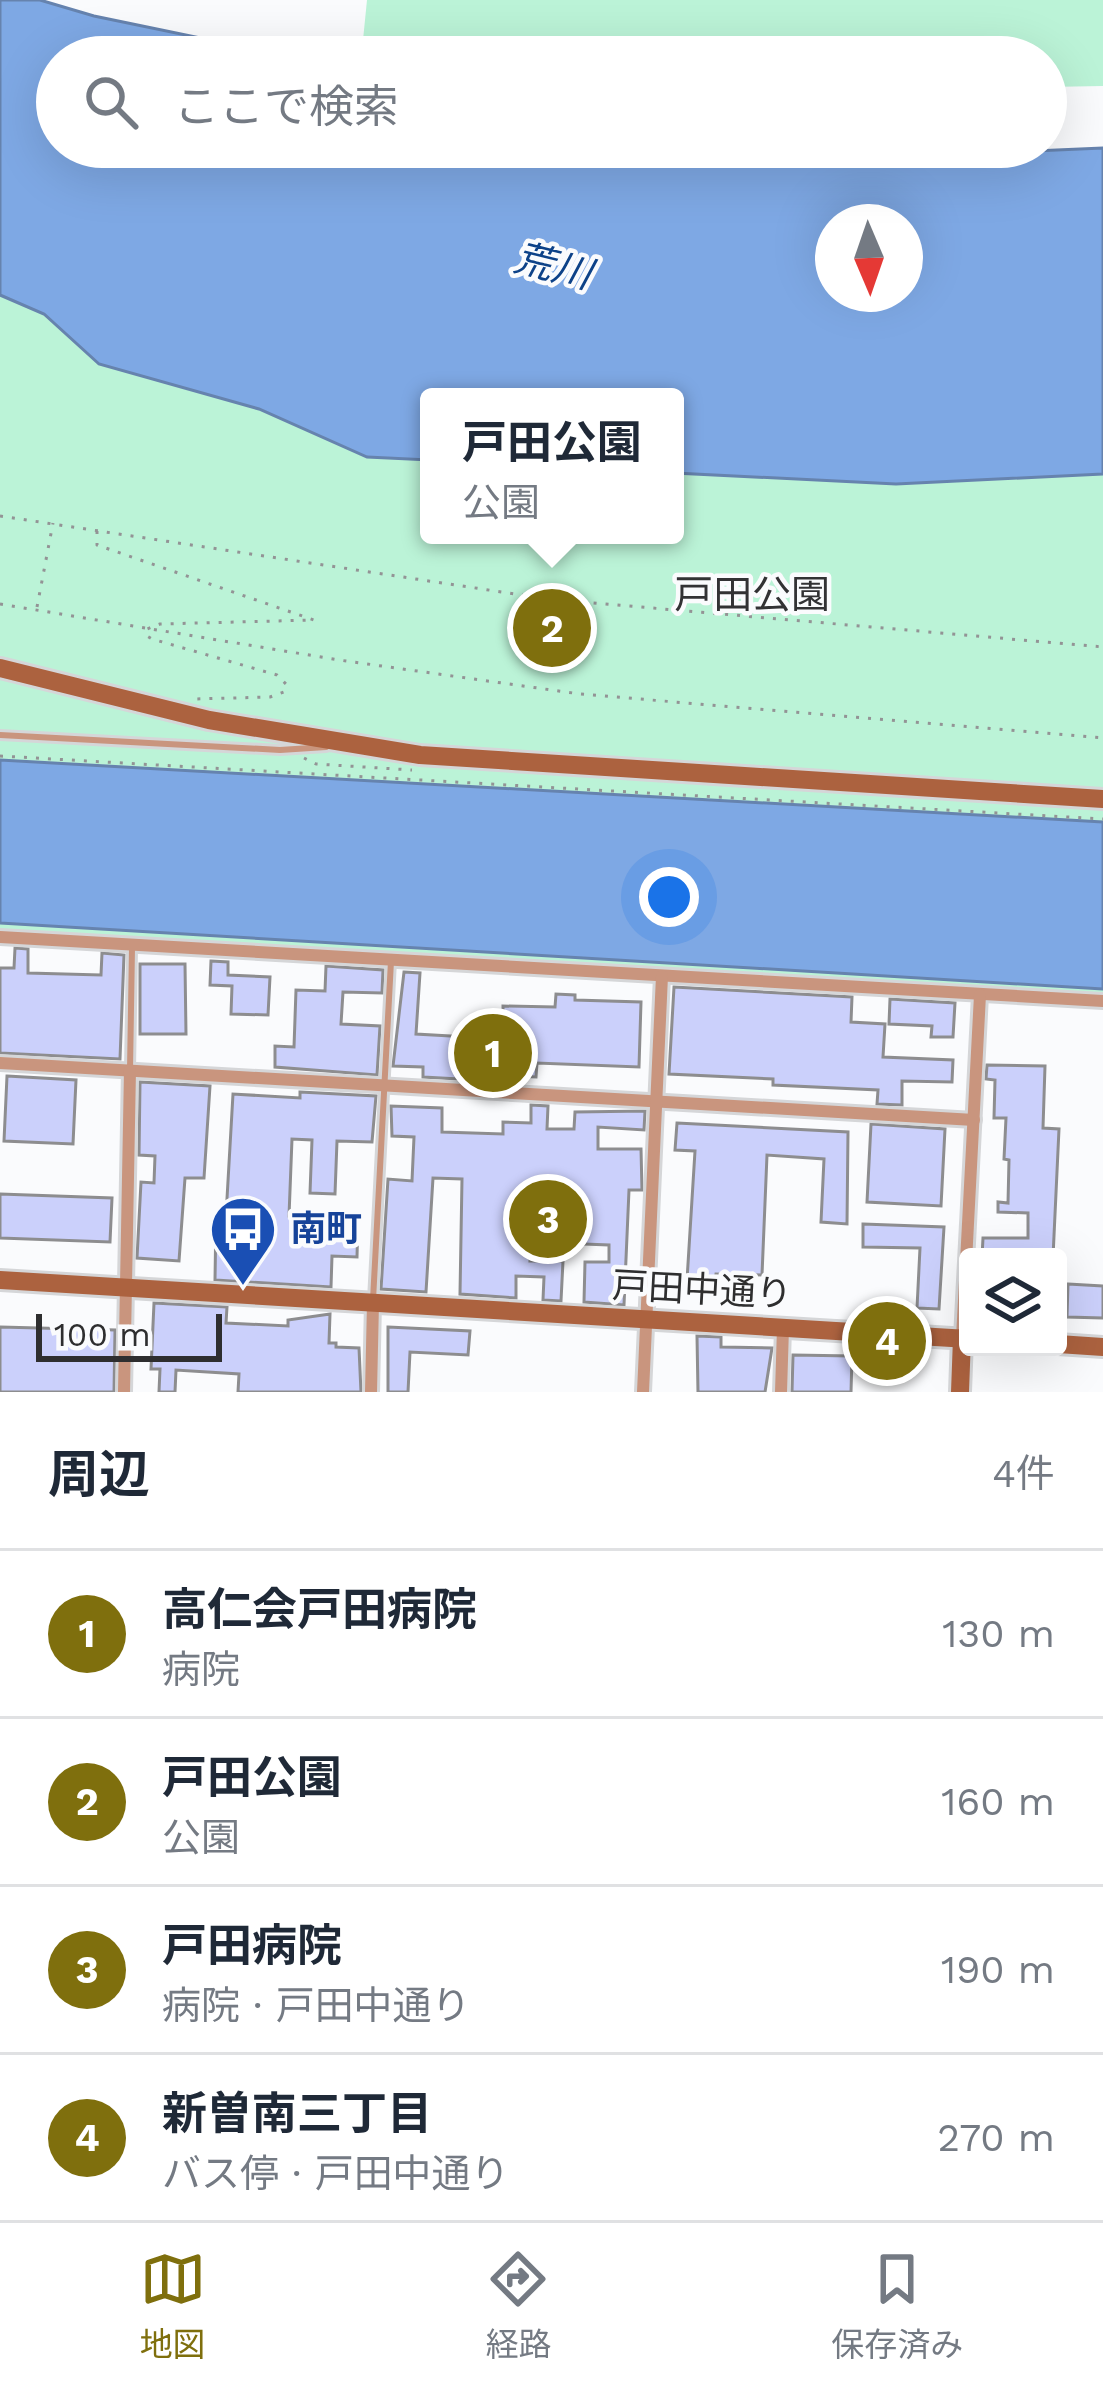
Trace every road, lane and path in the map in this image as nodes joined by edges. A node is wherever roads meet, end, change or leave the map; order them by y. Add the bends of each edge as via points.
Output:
1 (0, 516) edge
2 (53, 524) junction
3 (97, 530) junction
4 (0, 604) edge
5 (37, 609) junction
6 (147, 628) junction
7 (1103, 647) edge
8 (0, 668) edge
9 (185, 699) dead end
10 (0, 735) edge
11 (1103, 738) edge
12 (346, 745) junction
13 (161, 749) dead end
14 (0, 756) edge
15 (160, 765) junction
16 (1103, 800) edge
17 (1103, 819) edge
18 (0, 937) edge
19 (132, 945) junction
20 (391, 962) junction
21 (662, 976) junction
22 (980, 995) junction
23 (1103, 1001) edge
24 (0, 1063) edge
25 (130, 1070) junction
26 (385, 1086) junction
27 (656, 1101) junction
28 (974, 1120) junction
29 (969, 1248) edge
30 (0, 1280) edge
31 (126, 1288) junction
32 (373, 1303) junction
33 (646, 1319) junction
34 (783, 1328) junction
35 (959, 1338) edge
36 (1067, 1345) edge
37 (1103, 1347) edge
38 (963, 1356) edge
39 (124, 1392) edge
40 (371, 1392) edge
41 (643, 1392) edge
42 (781, 1392) edge
43 (960, 1392) edge

1 - 2 path
2 - 3 path
2 - 5 path
3 - 6 path via 97,545 314,620
3 - 7 path via 548,599
4 - 5 path
5 - 6 path
6 - 9 path via 152,639 286,684 270,698
6 - 11 path via 580,694
8 - 12 street
10 - 12 lane via 280,751
12 - 16 street
13 - 15 path
14 - 15 path
15 - 17 path
18 - 19 street
19 - 20 street
19 - 25 lane
20 - 21 street
20 - 26 lane
21 - 22 street
21 - 27 street
22 - 23 street
22 - 28 street
24 - 25 street
25 - 26 street
25 - 31 street
26 - 27 street
26 - 32 lane
27 - 28 street
27 - 33 street
28 - 29 street
30 - 31 street, 戸田中通り
31 - 32 street, 戸田中通り
31 - 39 street
32 - 33 street, 戸田中通り
32 - 40 street
33 - 34 street, 戸田中通り
33 - 41 street
34 - 35 street, 戸田中通り
34 - 42 street
36 - 37 street
38 - 43 street

